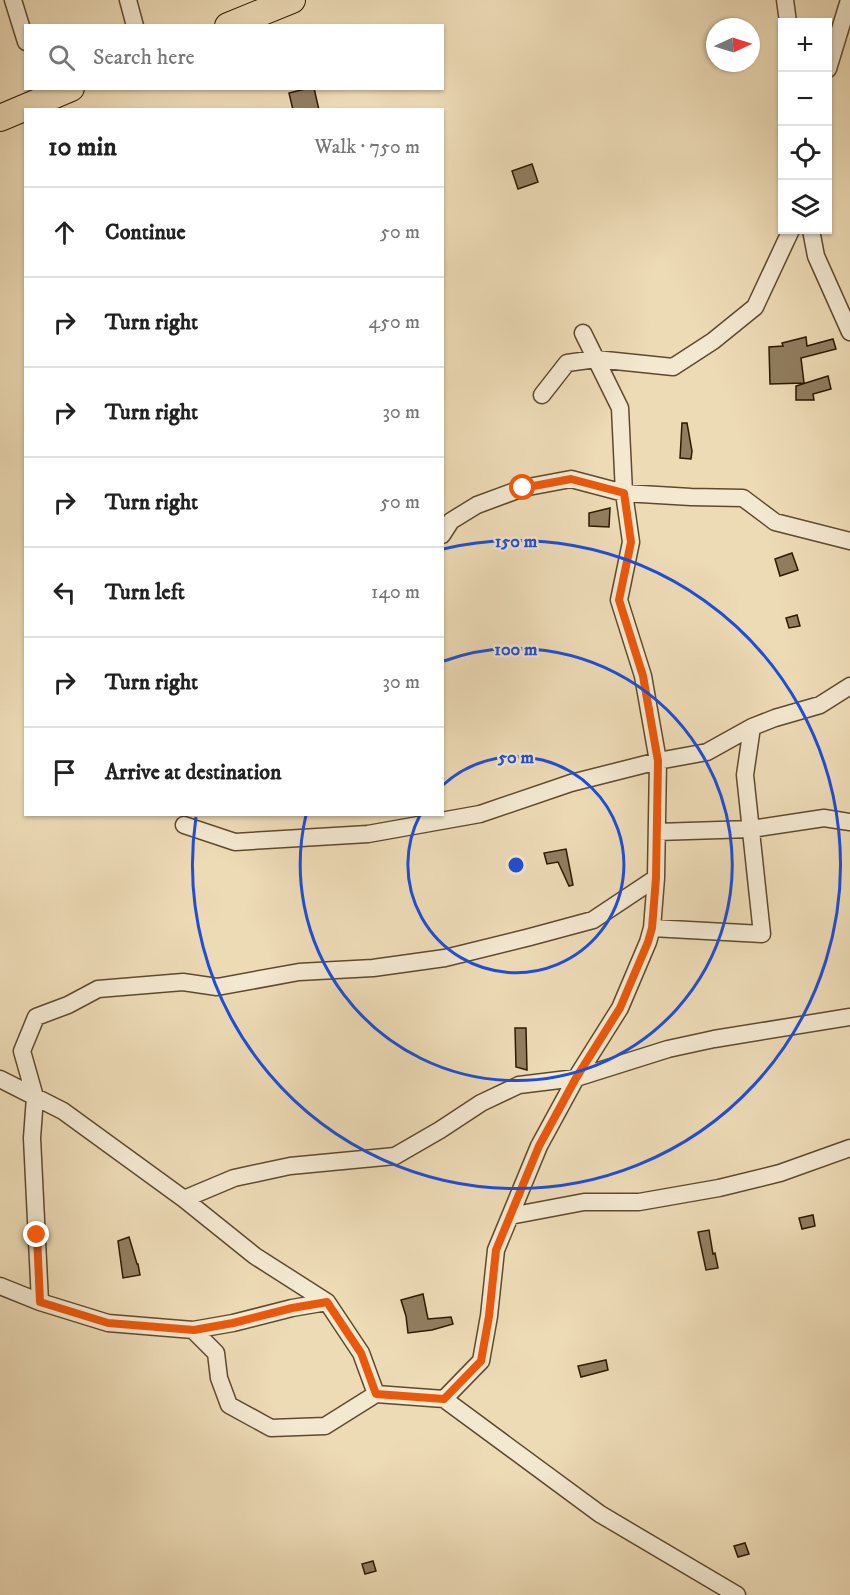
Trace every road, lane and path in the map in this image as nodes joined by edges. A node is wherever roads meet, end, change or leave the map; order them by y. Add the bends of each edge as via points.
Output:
1 (12, 0) edge
2 (128, 0) edge
3 (292, 0) edge
4 (785, 0) edge
5 (849, 0) edge
6 (261, 6) edge
7 (787, 18) edge
8 (134, 24) edge
9 (231, 24) edge
10 (24, 36) edge
11 (832, 56) edge
12 (61, 90) edge
13 (42, 94) edge
14 (0, 117) edge
15 (789, 234) edge
16 (812, 234) edge
17 (850, 332) edge
18 (583, 333) dead end
19 (596, 359) junction
20 (542, 395) dead end
21 (624, 493) junction
22 (444, 532) edge
23 (850, 541) edge
24 (850, 686) edge
25 (752, 727) junction
26 (658, 761) junction
27 (850, 822) edge
28 (184, 825) dead end
29 (751, 829) junction
30 (657, 832) junction
31 (656, 878) junction
32 (652, 928) junction
33 (850, 1017) edge
34 (576, 1078) junction
35 (0, 1079) edge
36 (35, 1097) junction
37 (850, 1149) edge
38 (184, 1198) junction
39 (510, 1216) junction
40 (0, 1286) edge
41 (40, 1302) junction
42 (327, 1302) junction
43 (194, 1330) junction
44 (376, 1394) junction
45 (444, 1399) junction
46 (737, 1595) edge

1 - 10 street
2 - 8 street
3 - 6 main road
4 - 7 street
5 - 11 street
6 - 9 main road
12 - 13 main road
13 - 14 main road
15 - 19 street via 755,307 673,368
16 - 17 street via 816,256
18 - 19 street
19 - 20 street via 567,363
19 - 21 street via 620,408
21 - 22 street via 571,479 523,488 477,505 451,521
21 - 23 street via 743,498 776,522
21 - 26 street via 631,542 619,600 643,676
24 - 25 street via 820,705
25 - 26 street via 707,752
25 - 29 street via 746,775
26 - 28 street via 572,783 480,814 368,834 235,842
26 - 30 street
27 - 29 street via 824,818
29 - 30 street
29 - 32 street via 762,934
30 - 31 street
31 - 32 street
31 - 36 street via 593,920 445,958 373,968 298,972 217,987 183,982 98,989 36,1017 22,1051
32 - 34 street via 620,1008
33 - 34 street via 668,1049
34 - 38 street via 519,1085 481,1103 395,1156 290,1166 234,1178
34 - 39 street via 539,1146
35 - 36 street
36 - 38 street via 63,1111
36 - 41 street via 32,1138
37 - 39 street via 780,1173 719,1188 639,1202 584,1203
38 - 42 street via 255,1256
39 - 45 street via 496,1250 481,1361
40 - 41 street
41 - 43 street via 108,1323
42 - 43 street
42 - 44 street via 361,1353
43 - 44 street via 216,1353 219,1378 229,1405 272,1428 325,1426
44 - 45 street
45 - 46 street via 600,1514

